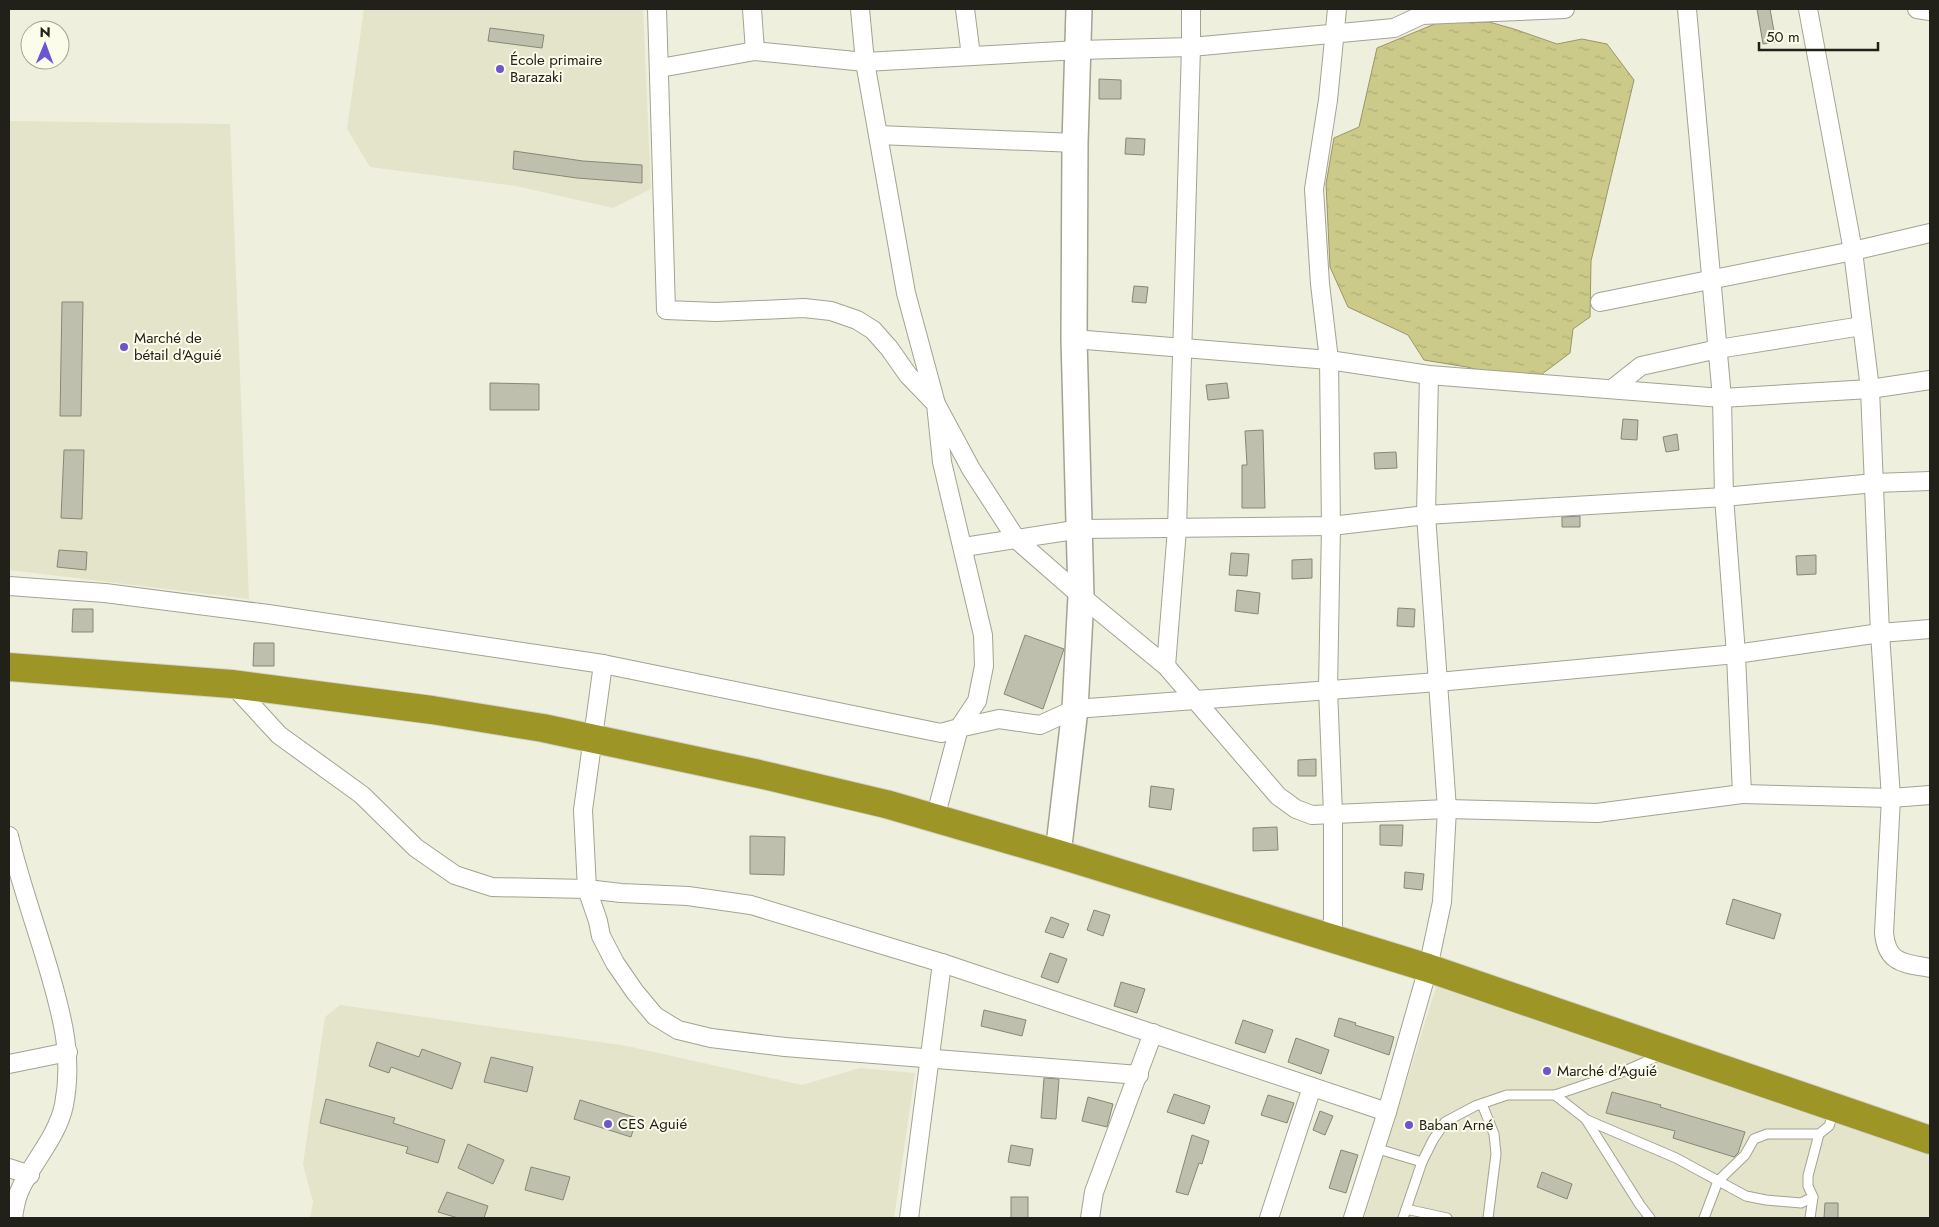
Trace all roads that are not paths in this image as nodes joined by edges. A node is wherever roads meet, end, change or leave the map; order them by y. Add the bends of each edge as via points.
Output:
1 (657, 9) edge
2 (752, 9) edge
3 (860, 9) edge
4 (965, 9) edge
5 (1079, 9) edge
6 (1190, 9) edge
7 (1337, 9) edge
8 (1531, 9) edge
9 (1565, 9) edge
10 (1687, 9) edge
11 (1808, 9) edge
12 (1917, 9) edge
13 (1930, 11) edge
14 (1334, 35) junction
15 (1191, 47) junction
16 (1079, 50) junction
17 (755, 51) junction
18 (971, 56) junction
19 (865, 62) junction
20 (660, 68) junction
21 (878, 135) junction
22 (1075, 143) junction
23 (1930, 233) edge
24 (1853, 251) junction
25 (1712, 278) junction
26 (1600, 302) dead end
27 (1862, 326) junction
28 (1074, 339) junction
29 (1181, 346) junction
30 (1718, 349) junction
31 (1329, 360) junction
32 (1429, 375) junction
33 (1930, 380) edge
34 (1612, 389) junction
35 (1870, 389) junction
36 (1722, 398) junction
37 (936, 404) junction
38 (1930, 481) edge
39 (1875, 482) junction
40 (1724, 497) junction
41 (1426, 514) junction
42 (1331, 526) junction
43 (1080, 529) junction
44 (1177, 529) junction
45 (1016, 540) junction
46 (964, 547) junction
47 (9, 586) edge
48 (1081, 596) junction
49 (1930, 629) edge
50 (1880, 632) junction
51 (1736, 654) junction
52 (602, 664) junction
53 (1166, 666) junction
54 (9, 667) edge
55 (1438, 682) junction
56 (232, 684) junction
57 (1328, 689) junction
58 (1198, 701) junction
59 (1075, 709) junction
60 (959, 728) junction
61 (592, 738) junction
62 (1742, 794) junction
63 (1930, 795) edge
64 (1891, 798) junction
65 (1447, 809) junction
66 (1333, 813) junction
67 (935, 818) junction
68 (9, 836) edge
69 (1058, 854) junction
70 (18, 873) junction
71 (9, 889) edge
72 (587, 889) junction
73 (1333, 940) junction
74 (942, 963) junction
75 (1428, 968) junction
76 (1930, 968) edge
77 (1153, 1033) junction
78 (1658, 1047) junction
79 (68, 1052) junction
80 (930, 1059) junction
81 (9, 1064) edge
82 (1139, 1074) junction
83 (1312, 1087) junction
84 (1555, 1095) junction
85 (1482, 1104) junction
86 (1836, 1108) junction
87 (1386, 1112) junction
88 (1587, 1120) junction
89 (1819, 1134) junction
90 (1930, 1140) edge
91 (1375, 1148) junction
92 (1422, 1162) junction
93 (9, 1168) edge
94 (30, 1175) junction
95 (1718, 1181) junction
96 (1813, 1197) junction
97 (1406, 1209) junction
98 (13, 1218) edge
99 (909, 1218) edge
100 (1090, 1218) edge
101 (1269, 1218) edge
102 (1354, 1218) edge
103 (1403, 1218) edge
104 (1447, 1218) edge
105 (1488, 1218) edge
106 (1650, 1218) edge
107 (1704, 1218) edge
108 (1810, 1218) edge

1 - 20 street
2 - 17 street
3 - 19 street
4 - 18 street
5 - 16 street
6 - 15 street
7 - 14 street
8 - 9 street
8 - 14 street via 1422,16 1394,28
10 - 25 street
11 - 24 street
12 - 13 street
14 - 15 street
14 - 31 street via 1314,189
15 - 16 street
15 - 29 street
16 - 18 street
16 - 22 street
17 - 19 street
17 - 20 street
18 - 19 street
19 - 21 street
20 - 37 street via 666,310 716,312 804,308 831,311 857,320 873,330 908,375
21 - 22 street
21 - 37 street via 906,293
22 - 28 street
23 - 24 street
24 - 25 street
24 - 27 street
25 - 26 street
25 - 30 street
27 - 30 street
27 - 35 street
28 - 29 street
28 - 43 street
29 - 31 street
29 - 44 street
30 - 34 street via 1641,366
30 - 36 street
31 - 32 street
31 - 42 street
32 - 34 street
32 - 41 street
33 - 35 street
34 - 36 street
35 - 36 street
35 - 39 street
36 - 40 street
37 - 45 street via 971,469
37 - 46 street via 942,462
38 - 39 street
39 - 40 street
39 - 50 street
40 - 41 street
40 - 51 street
41 - 42 street
41 - 55 street
42 - 44 street
42 - 57 street
43 - 44 street
43 - 45 street
43 - 48 street
44 - 53 street
45 - 46 street
45 - 48 street
46 - 60 street via 983,635 984,666 977,701
47 - 52 street via 105,593 268,614
48 - 53 street
48 - 59 street
49 - 50 street
50 - 51 street
50 - 64 street
51 - 55 street
51 - 62 street
52 - 60 street via 941,733
52 - 61 street
53 - 58 street
54 - 56 highway
55 - 57 street
55 - 65 street
56 - 61 highway via 442,712
56 - 72 street via 280,735 362,795 416,848 455,875 492,887
57 - 58 street
57 - 66 street
58 - 59 street
58 - 66 street via 1278,796 1296,809 1312,815
59 - 60 street via 1040,725 999,719
59 - 69 street
60 - 67 street
61 - 67 highway via 768,776
61 - 72 street via 583,810
62 - 64 street
62 - 65 street via 1597,813
63 - 64 street
64 - 76 street via 1886,944 1900,963
65 - 66 street
65 - 75 street via 1442,902
66 - 73 street
67 - 69 highway
68 - 70 street
69 - 73 highway
70 - 71 street
70 - 79 street via 42,943 64,1022
72 - 74 street via 688,896 751,905
72 - 80 street via 601,936 615,963 655,1016 678,1030 711,1038 785,1047
73 - 75 highway
74 - 77 street
74 - 80 street
75 - 78 highway
75 - 87 street
77 - 82 street
77 - 83 street
78 - 84 lane via 1654,1058
78 - 86 highway
79 - 81 street
79 - 94 street via 64,1107 55,1131
80 - 82 street
80 - 99 street
82 - 100 street via 1094,1192
83 - 87 street
83 - 101 street
84 - 85 lane via 1507,1095
84 - 88 lane
85 - 92 lane via 1445,1122
85 - 105 lane via 1494,1134 1496,1154
86 - 89 lane via 1829,1126
86 - 90 highway
87 - 91 street
88 - 95 lane via 1676,1158
88 - 106 lane
89 - 95 lane via 1767,1134 1754,1139 1745,1155
89 - 96 lane via 1808,1176
91 - 92 lane
91 - 102 street
92 - 97 lane
93 - 94 street
94 - 98 street via 19,1193
95 - 96 lane via 1746,1196 1766,1200 1801,1203
95 - 107 lane
96 - 108 lane
97 - 103 lane
97 - 104 lane

